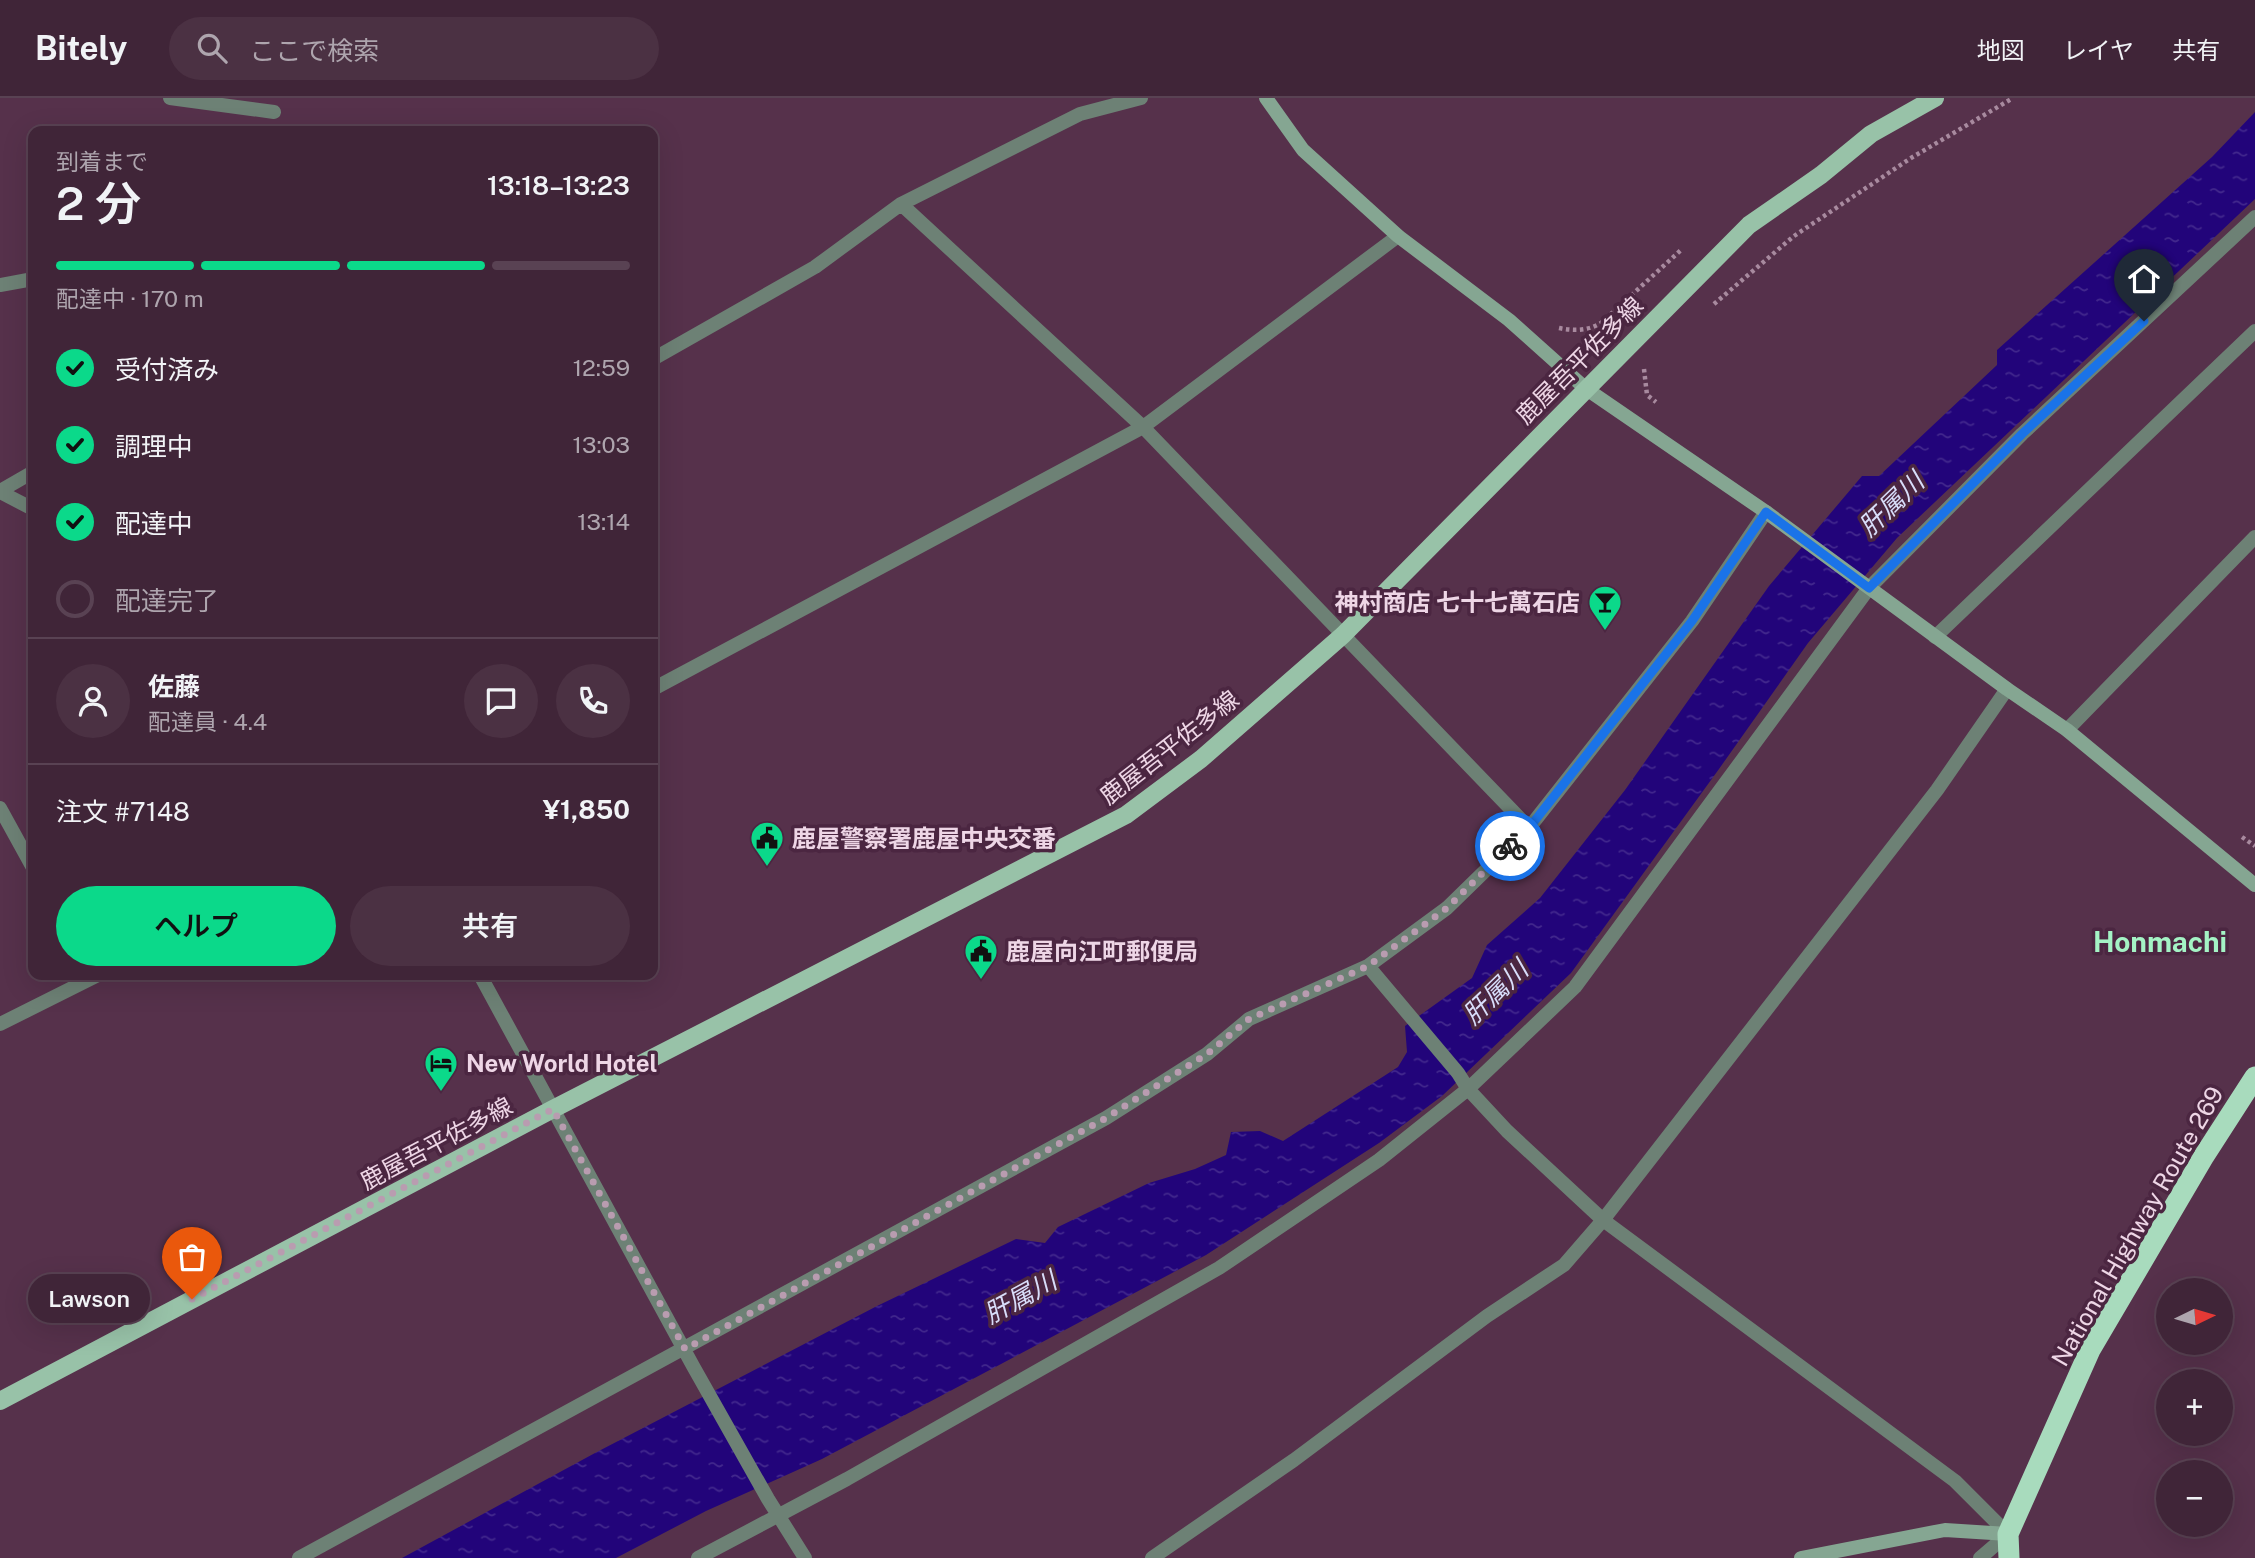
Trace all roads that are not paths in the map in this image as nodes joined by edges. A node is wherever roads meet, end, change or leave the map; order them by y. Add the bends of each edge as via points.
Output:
1 (170, 98) edge
2 (1141, 98) edge
3 (1266, 98) edge
4 (1935, 98) edge
5 (274, 112) dead end
6 (901, 204) junction
7 (2255, 217) edge
8 (1398, 236) junction
9 (28, 280) edge
10 (0, 285) edge
11 (2255, 331) edge
12 (658, 356) edge
13 (1585, 388) junction
14 (1143, 427) junction
15 (28, 475) edge
16 (0, 491) edge
17 (28, 506) edge
18 (1766, 512) junction
19 (2255, 537) edge
20 (1869, 588) junction
21 (1343, 635) junction
22 (1935, 637) junction
23 (658, 686) edge
24 (2007, 689) junction
25 (2067, 730) junction
26 (0, 808) edge
27 (1529, 828) junction
28 (28, 859) edge
29 (2255, 885) edge
30 (1368, 966) junction
31 (87, 980) edge
32 (483, 980) edge
33 (0, 1024) edge
34 (2255, 1077) edge
35 (1468, 1089) junction
36 (553, 1109) junction
37 (1603, 1220) junction
38 (685, 1349) junction
39 (0, 1401) edge
40 (780, 1515) junction
41 (2008, 1534) junction
42 (299, 1558) edge
43 (698, 1558) edge
44 (804, 1558) edge
45 (1152, 1558) edge
46 (1801, 1558) edge
47 (1980, 1558) edge
48 (2009, 1558) edge

1 - 5 street
2 - 6 street via 1080,114
3 - 8 street via 1303,150
4 - 13 main road, 鹿屋吾平佐多線 via 1871,134 1749,225
6 - 12 street via 815,267
6 - 14 street
7 - 20 street via 2022,434
8 - 13 street via 1509,320
8 - 14 street
9 - 10 street
11 - 22 street
13 - 18 street
13 - 21 main road, 鹿屋吾平佐多線
14 - 21 street
14 - 23 street
15 - 16 street
16 - 17 street
18 - 20 street
18 - 27 street via 1692,621
19 - 25 street
20 - 22 street
20 - 35 street via 1575,987
21 - 27 street
21 - 36 main road, 鹿屋吾平佐多線 via 1201,760 1126,815
22 - 24 street
24 - 25 street
24 - 37 street via 1937,790
25 - 29 street
26 - 28 street
27 - 30 street via 1447,908
30 - 35 street
30 - 38 street via 1249,1019 1207,1054 1106,1118
31 - 33 street
32 - 36 street
34 - 41 highway, National Highway Route 269 via 2090,1350
35 - 37 street
35 - 40 street via 1379,1160 1219,1268
36 - 38 street
36 - 39 main road, 鹿屋吾平佐多線
37 - 41 street via 1955,1481
37 - 45 street via 1564,1265
38 - 40 street
38 - 42 street
40 - 43 street
40 - 44 street
41 - 46 street via 1945,1531
41 - 47 street
41 - 48 highway, National Highway Route 269

